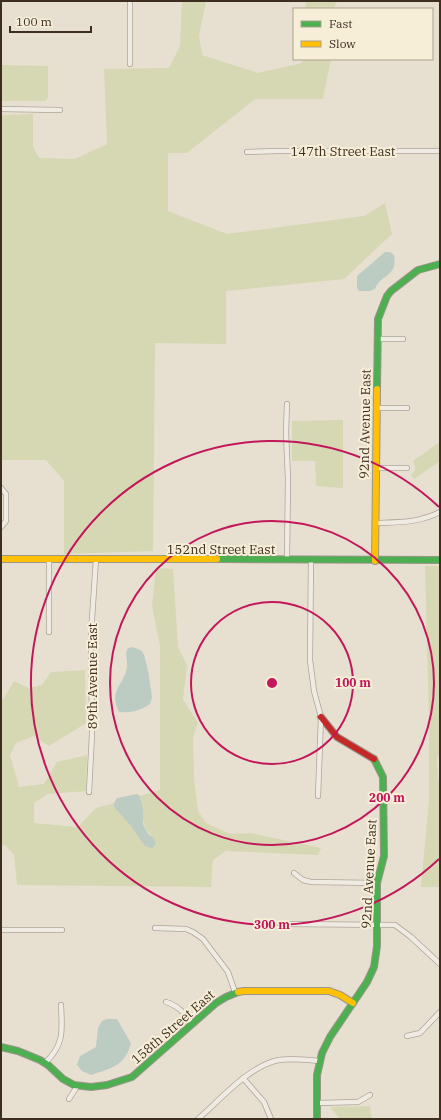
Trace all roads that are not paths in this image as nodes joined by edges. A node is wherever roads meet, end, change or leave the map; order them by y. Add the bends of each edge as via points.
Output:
1 (130, 1) edge
2 (130, 64) dead end
3 (1, 110) edge
4 (60, 110) dead end
5 (440, 151) edge
6 (247, 152) dead end
7 (440, 264) edge
8 (377, 338) junction
9 (403, 339) dead end
10 (287, 404) dead end
11 (376, 408) junction
12 (407, 408) dead end
13 (376, 468) junction
14 (407, 468) dead end
15 (1, 488) edge
16 (440, 512) edge
17 (376, 522) junction
18 (1, 527) edge
19 (1, 559) edge
20 (49, 559) junction
21 (96, 559) junction
22 (287, 560) junction
23 (311, 560) junction
24 (375, 560) junction
25 (440, 560) edge
26 (49, 632) dead end
27 (321, 717) junction
28 (89, 792) dead end
29 (318, 796) dead end
30 (294, 873) dead end
31 (377, 883) junction
32 (285, 924) dead end
33 (377, 924) junction
34 (155, 928) dead end
35 (1, 930) edge
36 (62, 930) dead end
37 (440, 964) edge
38 (235, 992) junction
39 (166, 1002) dead end
40 (353, 1003) junction
41 (61, 1005) dead end
42 (440, 1012) edge
43 (193, 1024) junction
44 (407, 1036) dead end
45 (1, 1047) edge
46 (320, 1061) junction
47 (45, 1063) junction
48 (243, 1078) junction
49 (78, 1085) junction
50 (370, 1095) dead end
51 (69, 1099) dead end
52 (317, 1103) junction
53 (198, 1119) edge
54 (271, 1119) edge
55 (317, 1119) edge

1 - 2 street
3 - 4 street
5 - 6 street, 147th Street East
7 - 8 street, 92nd Avenue East via 418,270 392,291 378,319
8 - 9 street
8 - 11 street, 92nd Avenue East
10 - 22 street
11 - 12 street
11 - 13 street, 92nd Avenue East
13 - 14 street
13 - 17 street, 92nd Avenue East
15 - 18 street via 6,494 6,521
16 - 17 street via 411,522
17 - 24 street, 92nd Avenue East
19 - 20 street, 152nd Street East
20 - 21 street, 152nd Street East
20 - 26 street
21 - 22 street, 152nd Street East
21 - 28 street, 89th Avenue East via 91,634 92,728
22 - 23 street, 152nd Street East
23 - 24 street, 152nd Street East
23 - 27 street via 310,660
24 - 25 street, 152nd Street East
27 - 29 street
27 - 31 street, 92nd Avenue East via 337,737 375,760 383,777 384,856
30 - 31 street via 311,882
31 - 33 street, 92nd Avenue East
32 - 33 street
33 - 37 street via 398,926
33 - 40 street, 92nd Avenue East via 376,952 371,975
34 - 38 street via 186,929 202,939 228,972
35 - 36 street
38 - 40 street, 158th Street East via 320,990 334,992
38 - 43 street, 158th Street East via 220,1000
39 - 43 street via 181,1010
40 - 46 street, 92nd Avenue East via 324,1046
41 - 47 street via 61,1039
42 - 44 street via 420,1032
43 - 49 street, 158th Street East via 132,1077 102,1087
45 - 47 street, 158th Street East
46 - 48 street via 279,1060 258,1068
46 - 52 street, 92nd Avenue East
47 - 49 street, 158th Street East via 67,1081
48 - 53 street
48 - 54 street via 264,1102
49 - 51 street
50 - 52 street via 358,1102
52 - 55 street, 92nd Avenue East

